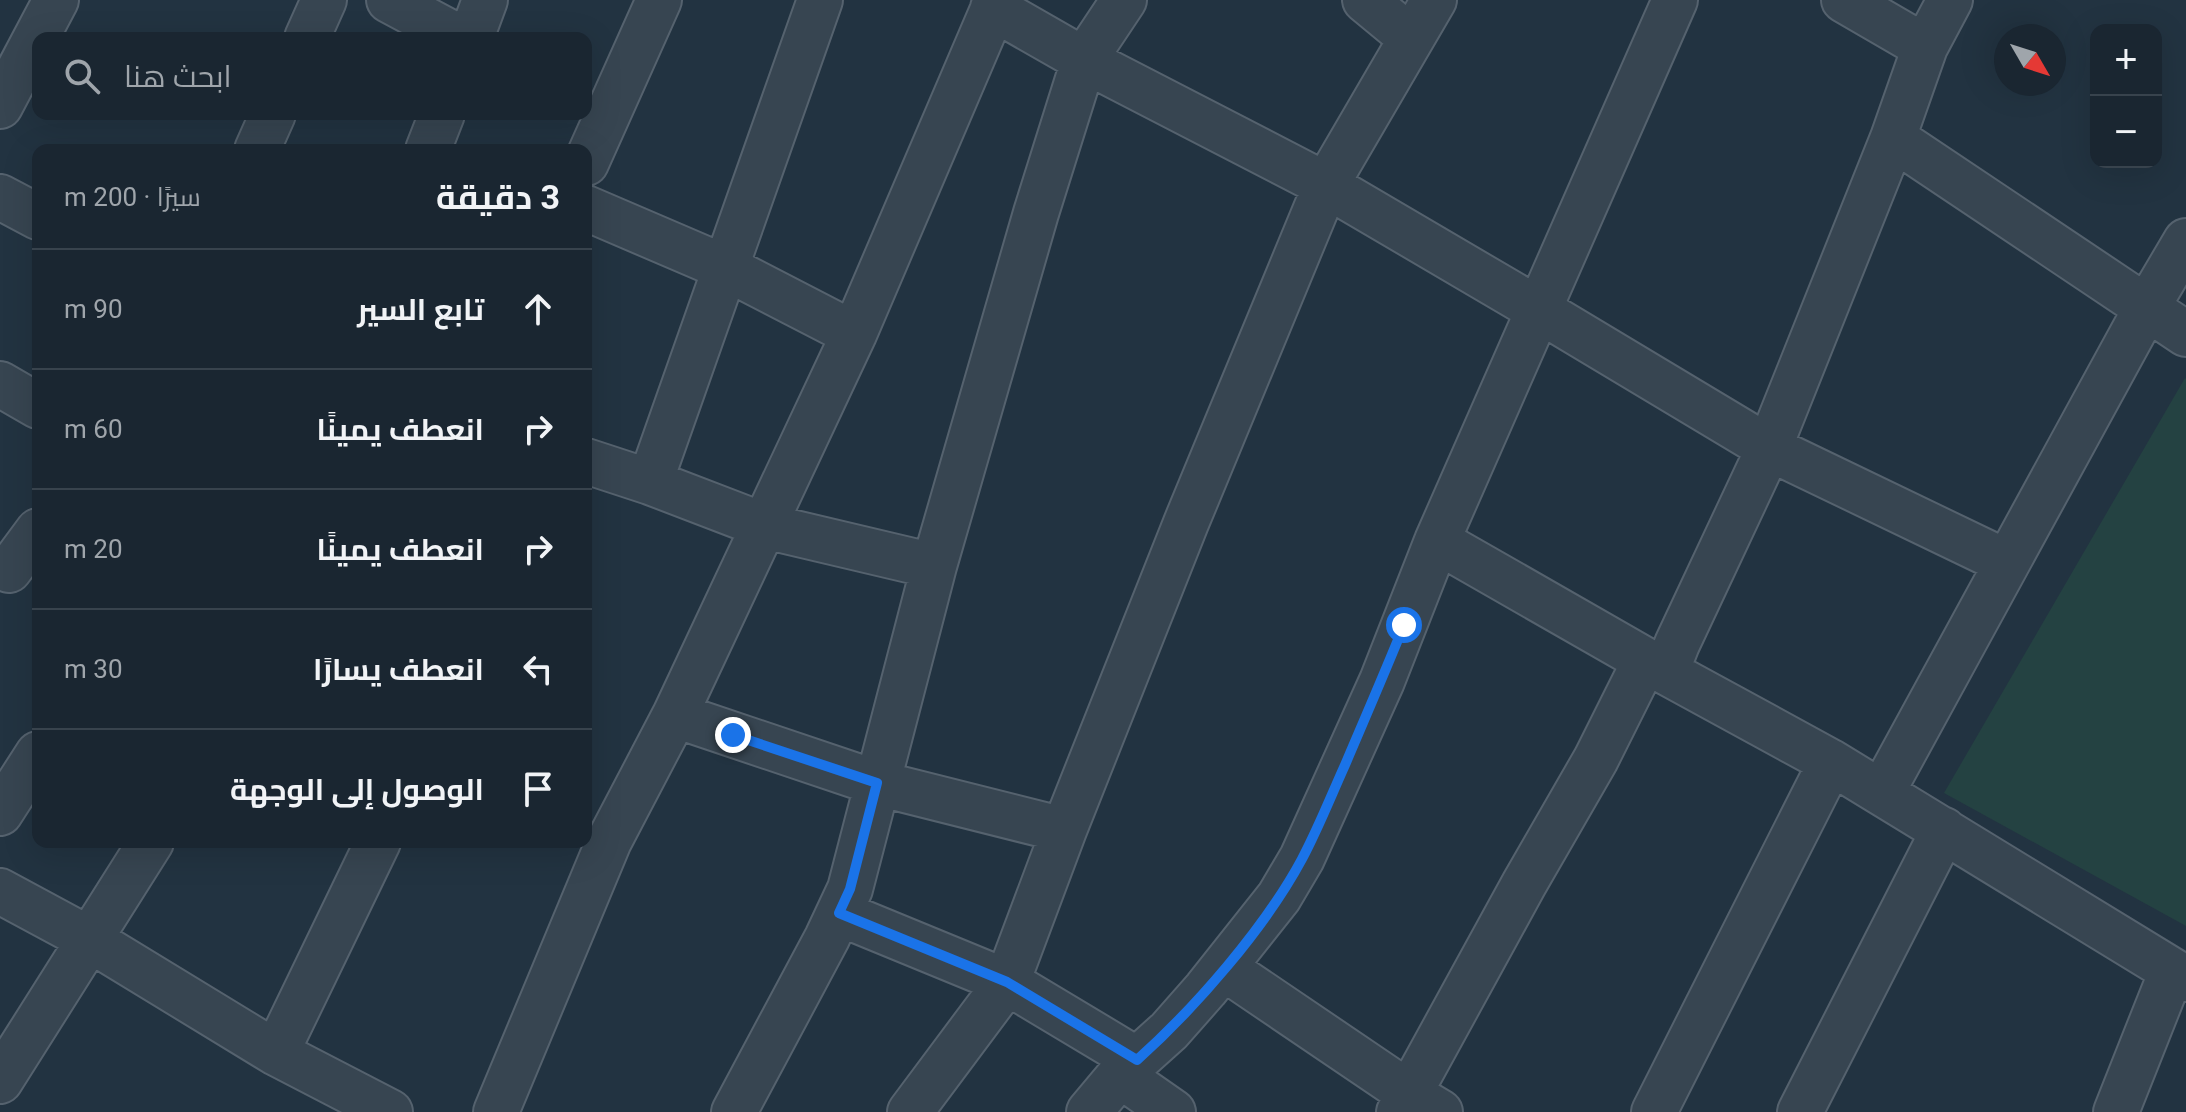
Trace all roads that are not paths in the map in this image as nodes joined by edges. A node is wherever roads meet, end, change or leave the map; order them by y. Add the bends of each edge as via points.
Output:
1 (56, 0) edge
2 (324, 0) edge
3 (389, 0) edge
4 (485, 0) edge
5 (659, 0) edge
6 (820, 0) edge
7 (1124, 0) edge
8 (1365, 0) edge
9 (1434, 0) edge
10 (1675, 0) edge
11 (1844, 0) edge
12 (1950, 0) edge
13 (995, 4) edge
14 (39, 32) edge
15 (310, 32) edge
16 (449, 32) edge
17 (473, 32) edge
18 (1411, 38) junction
19 (32, 45) edge
20 (1925, 47) junction
21 (1084, 60) junction
22 (0, 106) edge
23 (270, 120) edge
24 (1893, 138) junction
25 (260, 144) edge
26 (592, 150) edge
27 (1326, 185) junction
28 (0, 197) edge
29 (592, 211) edge
30 (32, 214) edge
31 (2186, 241) edge
32 (726, 268) junction
33 (2147, 307) junction
34 (1539, 310) junction
35 (854, 334) junction
36 (2186, 334) edge
37 (0, 384) edge
38 (32, 403) edge
39 (1769, 448) junction
40 (592, 463) edge
41 (650, 482) junction
42 (765, 526) junction
43 (1437, 541) junction
44 (32, 543) edge
45 (2006, 562) junction
46 (934, 566) junction
47 (16, 574) edge
48 (1656, 666) junction
49 (675, 715) junction
50 (1831, 762) junction
51 (32, 763) edge
52 (877, 783) junction
53 (1882, 792) junction
54 (0, 813) edge
55 (1064, 830) junction
56 (1944, 830) junction
57 (147, 848) edge
58 (375, 848) edge
59 (0, 891) edge
60 (839, 913) junction
61 (89, 939) junction
62 (1224, 968) junction
63 (2179, 975) edge
64 (1007, 982) junction
65 (276, 1053) junction
66 (1129, 1068) junction
67 (0, 1081) edge
68 (1417, 1106) edge
69 (377, 1109) edge
70 (496, 1112) edge
71 (734, 1112) edge
72 (910, 1112) edge
73 (1089, 1112) edge
74 (1173, 1112) edge
75 (1654, 1112) edge
76 (1800, 1112) edge
77 (2116, 1112) edge

1 - 14 street
2 - 15 street
3 - 16 street
4 - 17 street
5 - 26 street
6 - 32 street
7 - 21 street
8 - 18 street
9 - 18 street
10 - 34 street
11 - 20 street
12 - 20 street
13 - 21 street
13 - 35 street
18 - 27 street
19 - 22 street
20 - 24 street
21 - 27 street
21 - 46 street
23 - 25 street
24 - 33 street
24 - 39 street
27 - 34 street
27 - 55 street
28 - 30 street
29 - 32 street
31 - 33 street
32 - 35 street
32 - 41 street
33 - 36 street
33 - 45 street
34 - 39 street
34 - 43 street
35 - 42 street
37 - 38 street
39 - 45 street
39 - 48 street via 1677,644
40 - 41 street
41 - 42 street
42 - 46 street
42 - 49 street
43 - 48 street
43 - 62 street via 1382,681 1302,858
44 - 47 street
45 - 53 street
46 - 52 street
48 - 50 street
48 - 68 street via 1524,884
49 - 52 street
49 - 70 street via 609,841
50 - 53 street
50 - 75 street
51 - 54 street
52 - 55 street
52 - 60 street
53 - 56 street
55 - 64 street
56 - 63 street
56 - 76 street
57 - 61 street
58 - 65 street
59 - 61 street
60 - 64 street
60 - 71 street
61 - 65 street
61 - 67 street
62 - 66 street
62 - 68 street
63 - 77 street
64 - 66 street
64 - 72 street
65 - 69 street
66 - 73 street
66 - 74 street

